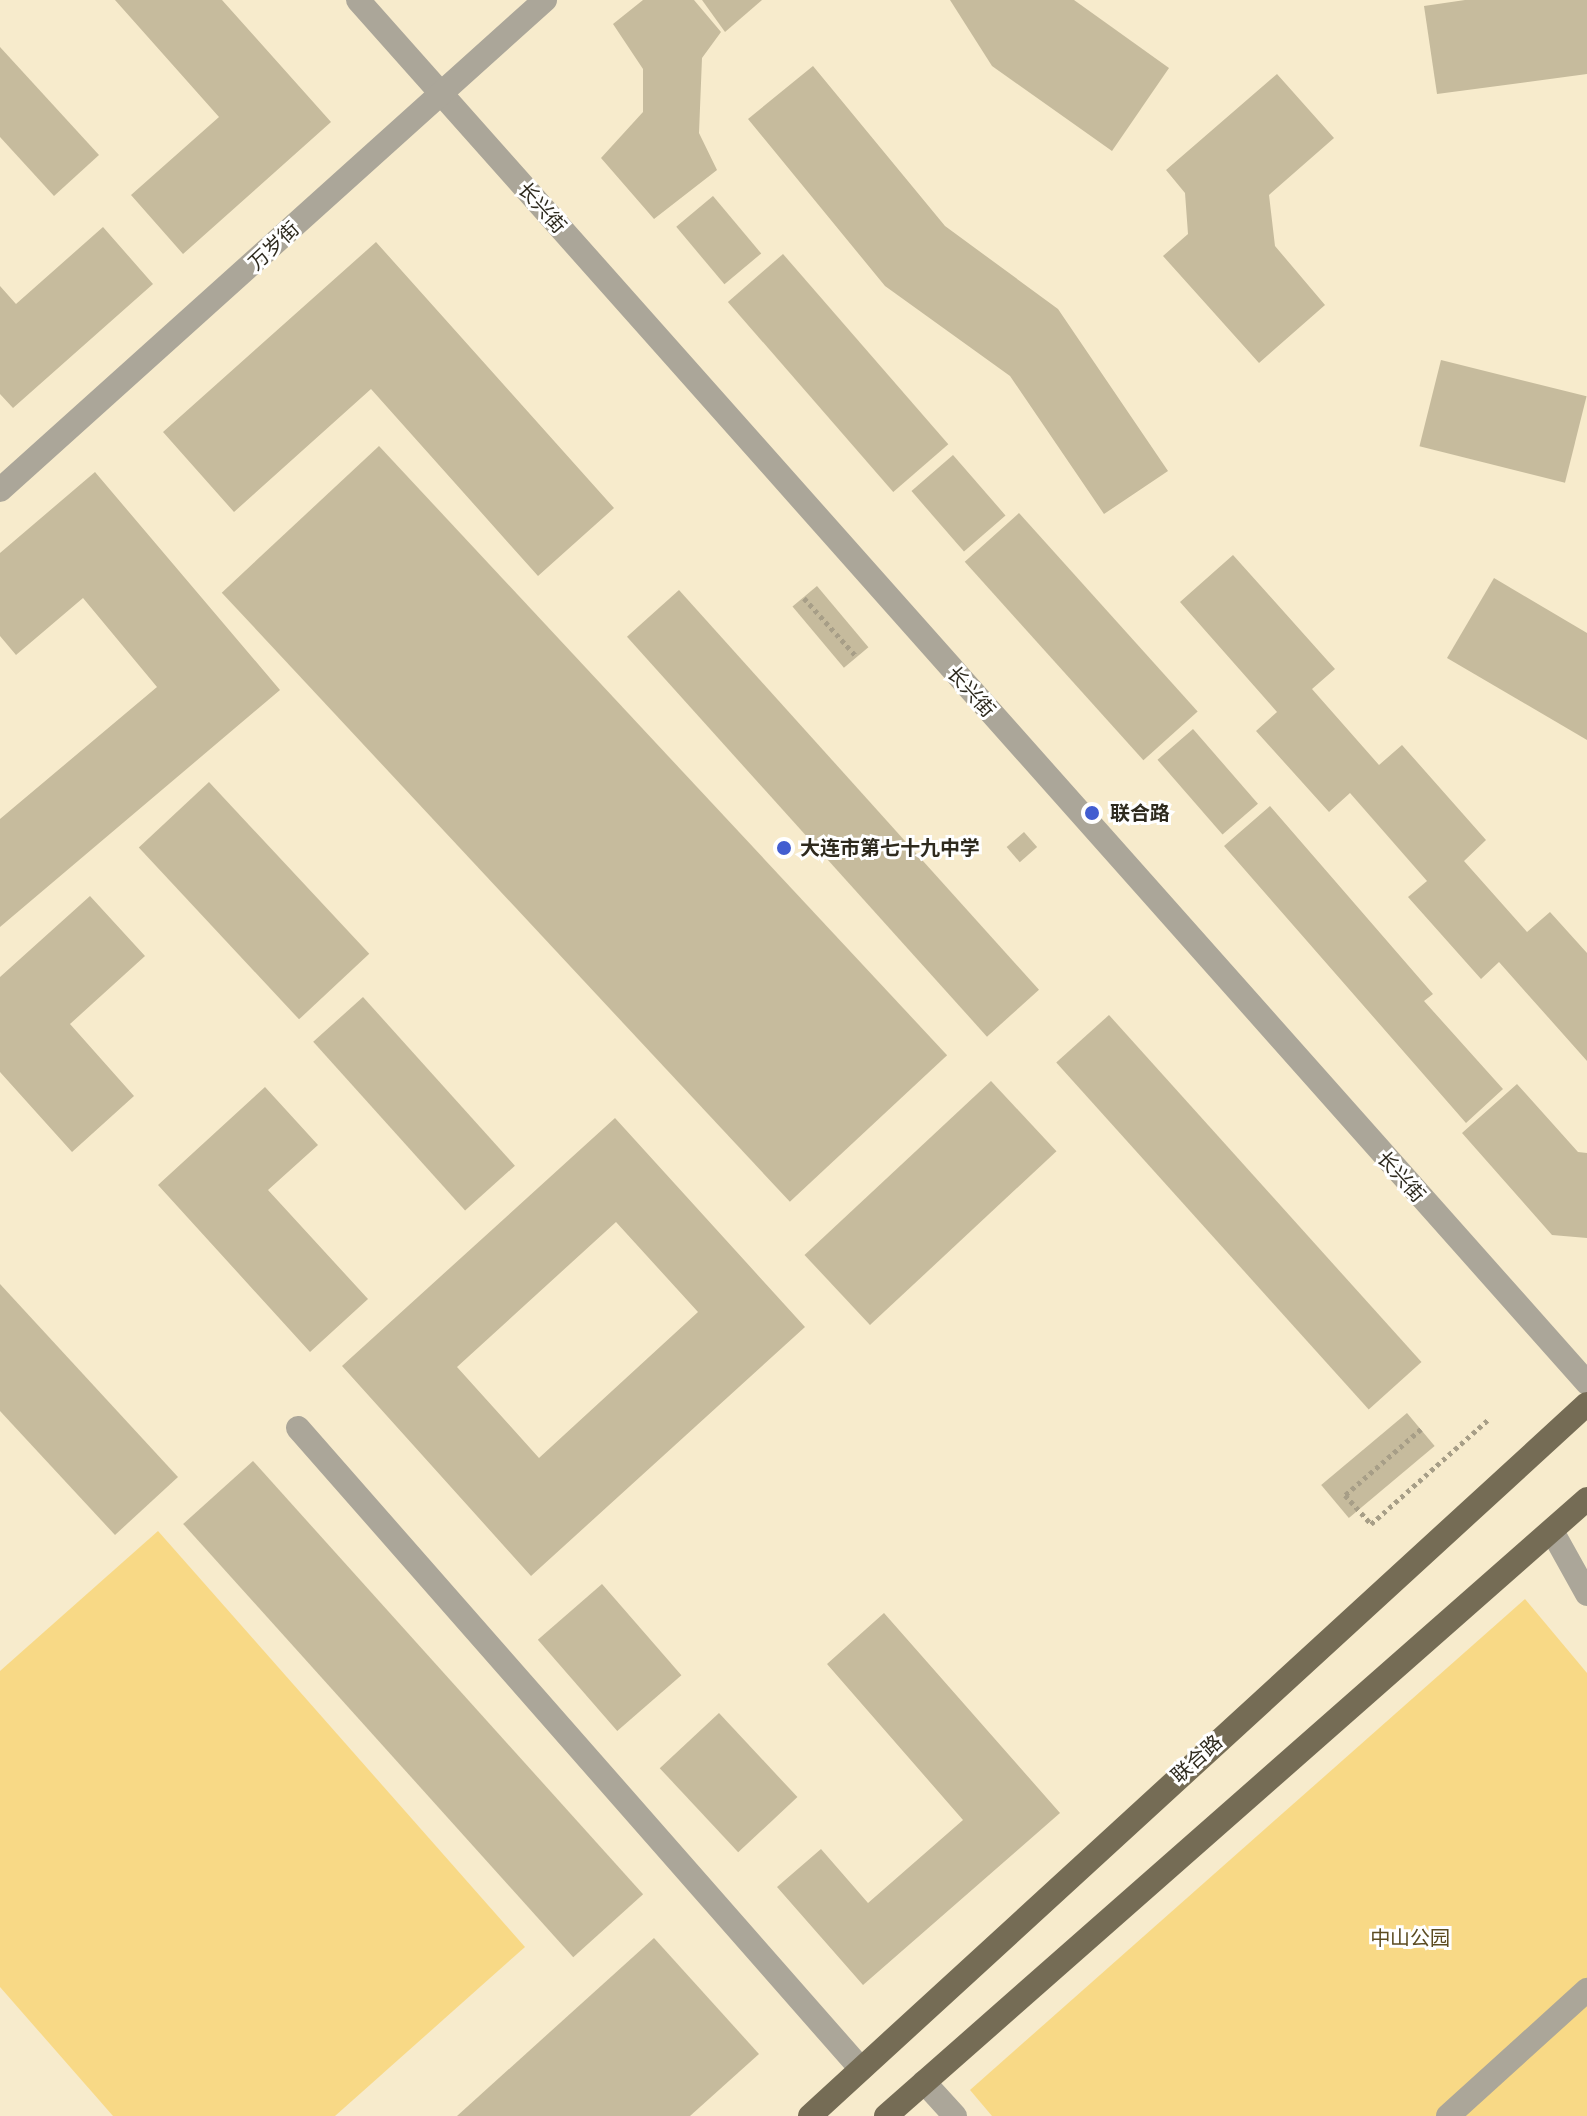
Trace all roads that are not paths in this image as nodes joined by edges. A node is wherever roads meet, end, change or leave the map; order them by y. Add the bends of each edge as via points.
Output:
1 (358, 0) edge
2 (545, 0) edge
3 (440, 93) junction
4 (0, 490) edge
5 (1587, 1383) edge
6 (1587, 1404) edge
7 (298, 1428) dead end
8 (1587, 1499) edge
9 (1552, 1531) junction
10 (1587, 1594) edge
11 (1587, 1990) edge
12 (861, 2069) junction
13 (924, 2082) junction
14 (810, 2116) edge
15 (886, 2116) edge
16 (955, 2116) edge
17 (1448, 2116) edge

1 - 3 street, 长兴街
2 - 3 street, 万岁街
3 - 4 street, 万岁街
3 - 5 street, 长兴街
6 - 12 main road, 联合路
7 - 12 street
8 - 9 main road
9 - 10 street
9 - 13 main road
11 - 17 street
12 - 14 main road, 联合路
13 - 15 main road
13 - 16 street

